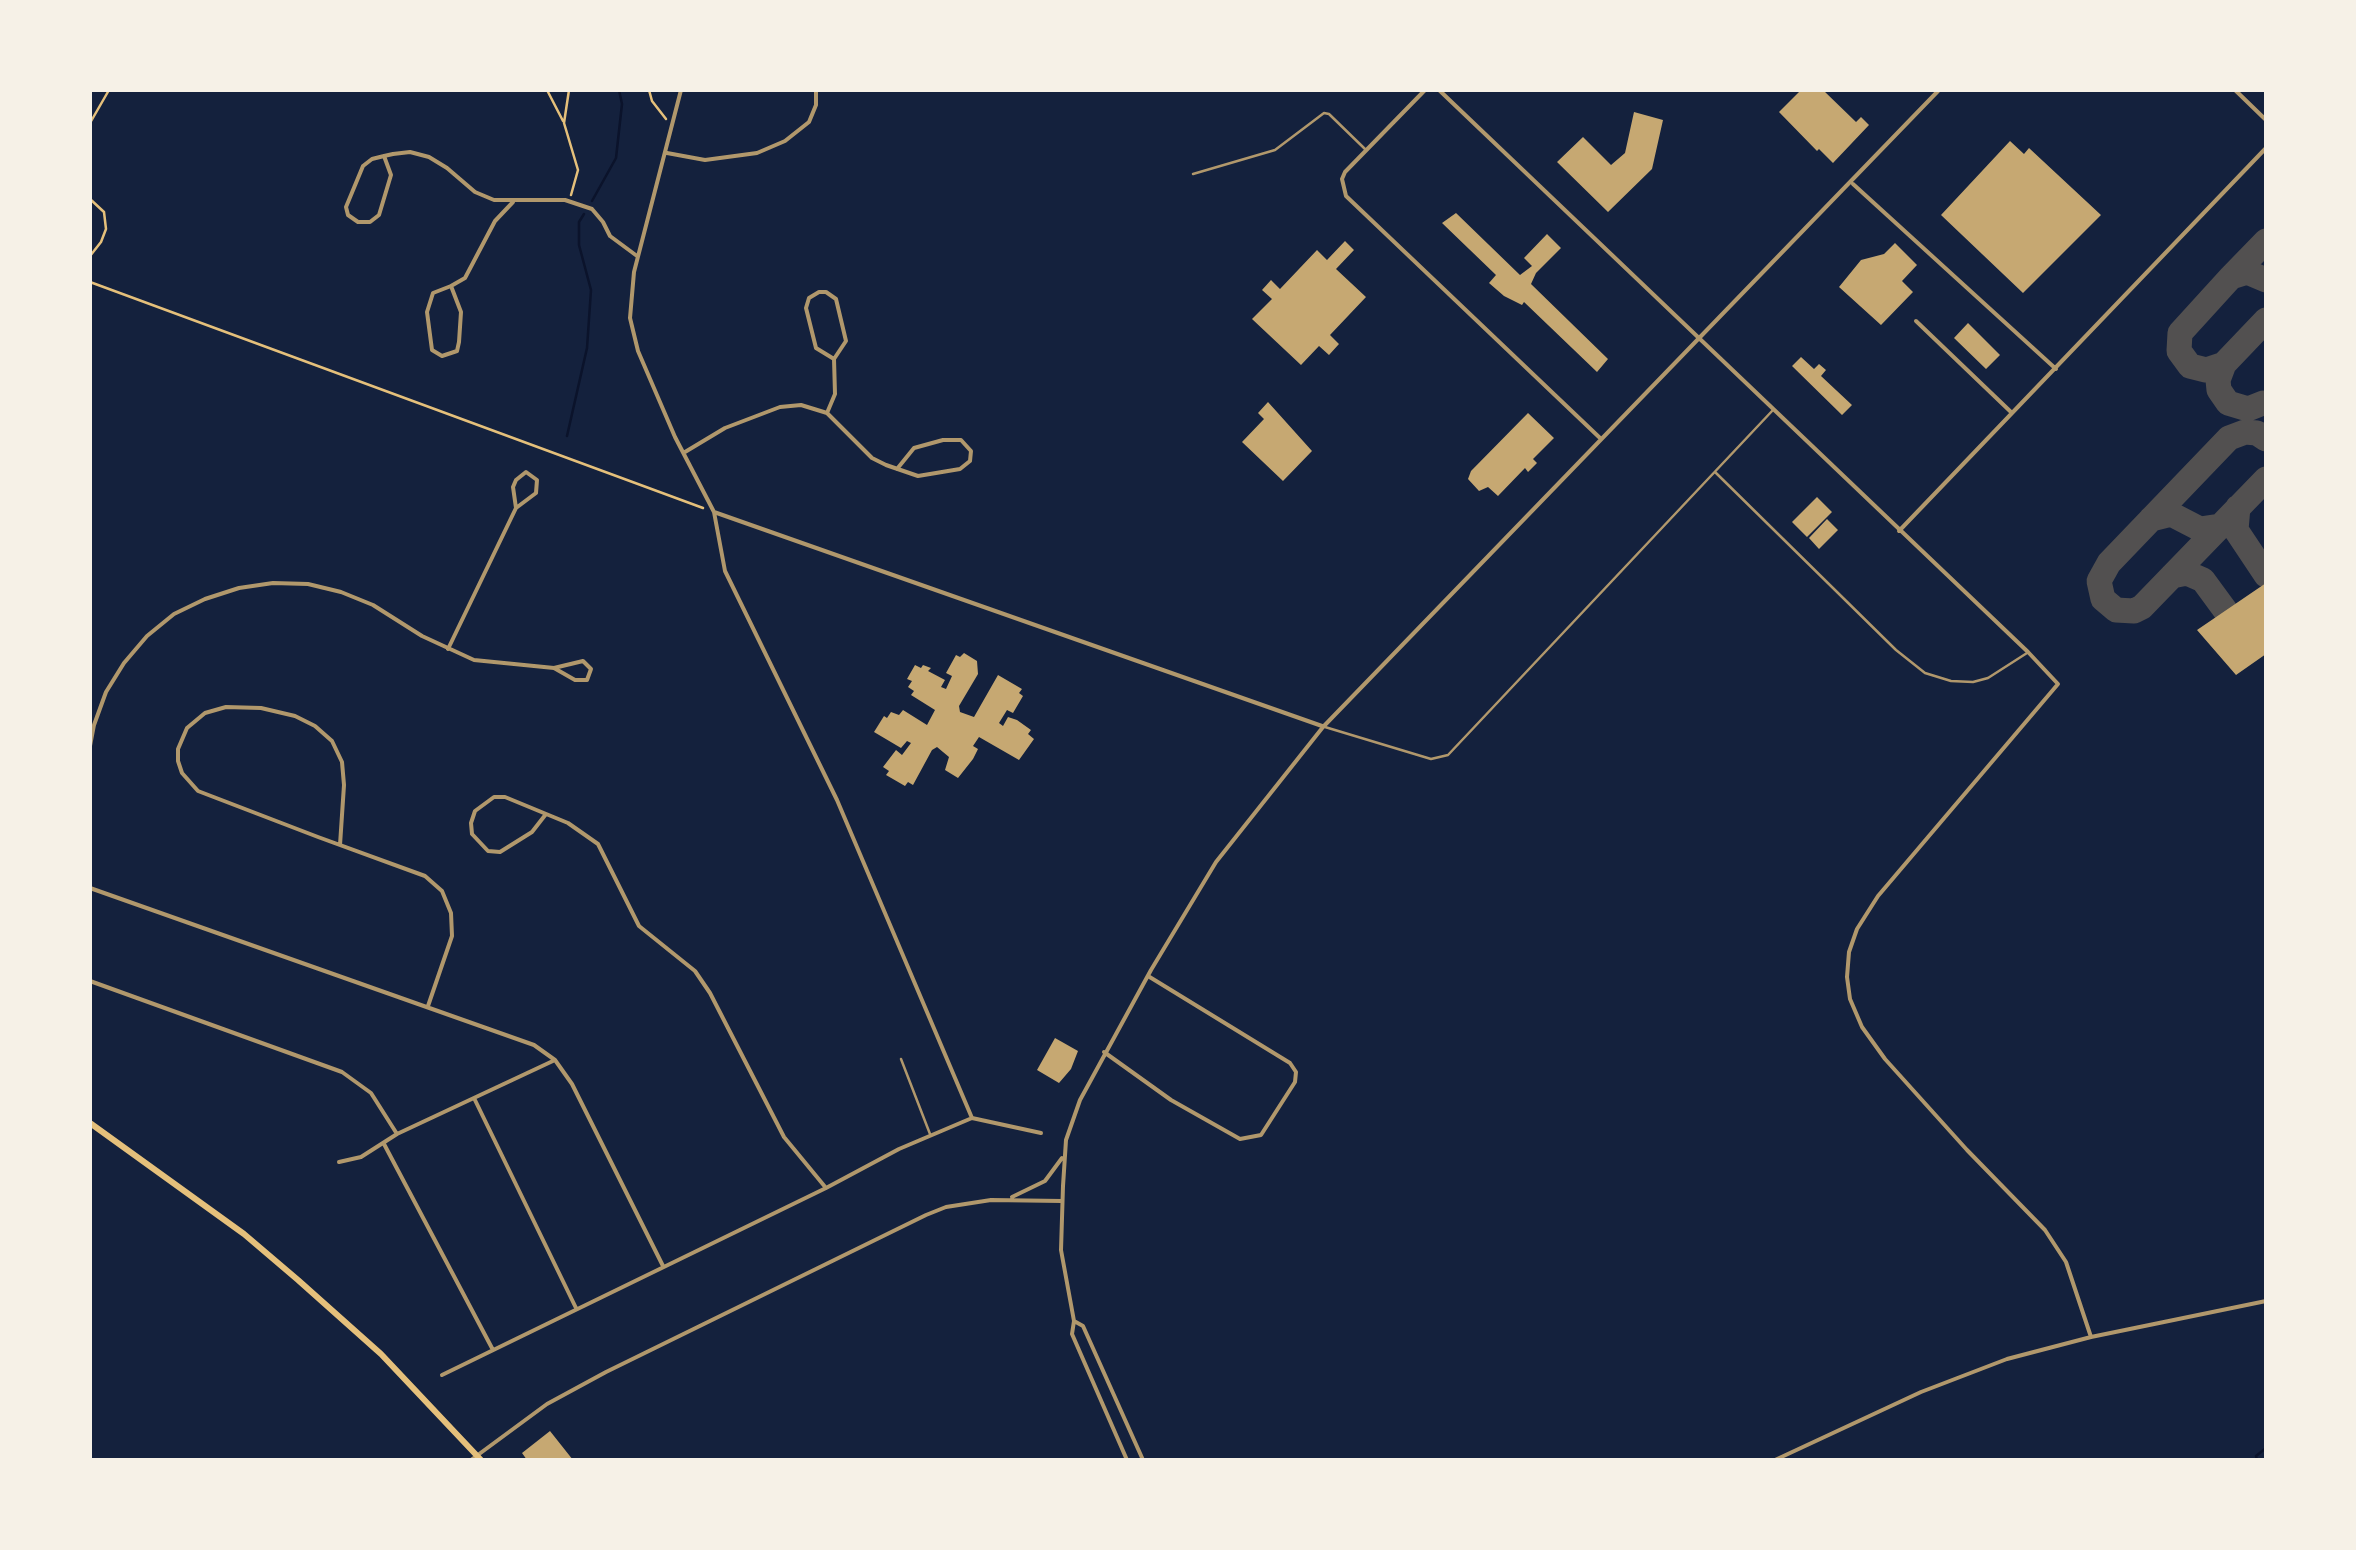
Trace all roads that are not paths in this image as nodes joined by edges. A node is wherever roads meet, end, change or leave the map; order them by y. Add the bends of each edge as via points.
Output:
1 (681, 90) edge
2 (816, 90) edge
3 (1425, 90) edge
4 (1439, 90) edge
5 (1940, 90) edge
6 (2236, 90) edge
7 (2266, 120) edge
8 (2266, 148) edge
9 (1366, 150) junction
10 (667, 153) junction
11 (384, 156) junction
12 (1193, 174) dead end
13 (1851, 182) junction
14 (514, 202) junction
15 (637, 256) junction
16 (451, 286) junction
17 (1916, 321) dead end
18 (1701, 339) junction
19 (834, 359) junction
20 (2056, 369) junction
21 (1774, 409) junction
22 (2012, 413) junction
23 (827, 414) junction
24 (1601, 439) junction
25 (684, 452) junction
26 (898, 469) junction
27 (1714, 471) junction
28 (516, 508) junction
29 (714, 512) junction
30 (1900, 530) junction
31 (448, 649) junction
32 (2028, 652) junction
33 (554, 668) junction
34 (1323, 726) junction
35 (90, 746) edge
36 (546, 814) junction
37 (340, 845) junction
38 (90, 888) edge
39 (1148, 976) junction
40 (90, 981) edge
41 (428, 1006) junction
42 (1104, 1052) junction
43 (555, 1060) junction
44 (901, 1060) dead end
45 (474, 1098) junction
46 (972, 1118) junction
47 (90, 1123) edge
48 (1041, 1133) dead end
49 (397, 1134) junction
50 (930, 1136) junction
51 (384, 1144) junction
52 (1065, 1154) junction
53 (338, 1162) dead end
54 (826, 1188) junction
55 (1006, 1199) junction
56 (1062, 1201) junction
57 (663, 1266) junction
58 (2266, 1301) edge
59 (576, 1308) junction
60 (1074, 1320) junction
61 (2091, 1337) junction
62 (493, 1350) junction
63 (442, 1375) dead end
64 (477, 1459) edge
65 (1127, 1460) edge
66 (1143, 1460) edge
67 (1775, 1460) edge

1 - 10 street
2 - 10 street via 809,122 771,147 705,160
3 - 9 street
4 - 18 street
5 - 13 street
6 - 7 street
8 - 20 street
9 - 12 lane via 1324,113 1276,150
9 - 24 street via 1345,172 1346,196
10 - 15 street
11 - 11 street via 362,166 346,208 358,222 380,215 391,176
11 - 14 street via 410,152 429,158 475,192
13 - 18 street
13 - 20 street
14 - 15 street via 570,201 592,209 610,236
14 - 16 street via 495,221 465,278
15 - 25 street via 630,318 638,352
16 - 16 street via 433,294 427,312 432,350 442,356 457,351 460,342 461,312
17 - 22 street
18 - 21 street
18 - 24 street
19 - 19 street via 846,342 836,299 819,292 806,308 816,348
19 - 23 street via 835,394
20 - 22 street
21 - 27 lane
21 - 30 street
22 - 30 street
23 - 25 street via 780,407
23 - 26 street via 872,458
24 - 34 street
25 - 29 street
26 - 26 street via 918,476 960,469 971,451 961,440 943,440 914,448
27 - 32 lane via 1925,673 1973,682
27 - 34 lane via 1448,755 1432,759
28 - 28 street via 536,492 537,480 526,472 513,488
28 - 31 street
29 - 34 street
29 - 46 street via 725,571 837,800
30 - 32 street
31 - 33 street via 485,663
31 - 35 street via 341,592 308,584 239,588 174,614 147,636 106,692
32 - 61 street via 2058,684 1878,896 1857,929 1846,977 1862,1026 1885,1059 2045,1230 2066,1262
33 - 33 street via 583,660 591,669 587,680 576,680
34 - 39 street via 1216,862
36 - 36 street via 494,797 475,810 472,834 488,851 500,852
36 - 54 street via 598,844 639,926 696,971 784,1137
37 - 37 street via 198,791 178,761 187,728 226,707 261,708 324,732 344,773
37 - 41 street via 424,876 442,891 452,936
38 - 41 street
39 - 42 street
39 - 42 street via 1290,1062 1295,1082 1261,1136 1240,1139
40 - 49 street via 342,1072 371,1093
41 - 43 street via 522,1040
42 - 52 street via 1080,1100
43 - 45 street
43 - 57 street
44 - 50 lane
45 - 49 street
45 - 59 street
46 - 48 street
46 - 50 street
47 - 64 main road via 298,1280 381,1354
49 - 51 street
50 - 54 street
51 - 53 street
51 - 62 street
52 - 55 street via 1045,1181
52 - 56 street
54 - 57 street
55 - 56 street
55 - 64 street via 946,1207 903,1226 547,1404
56 - 60 street via 1061,1250
57 - 59 street
58 - 61 street
59 - 62 street
60 - 65 street via 1072,1334
60 - 66 street via 1083,1326
61 - 67 street via 1921,1392
62 - 63 street

